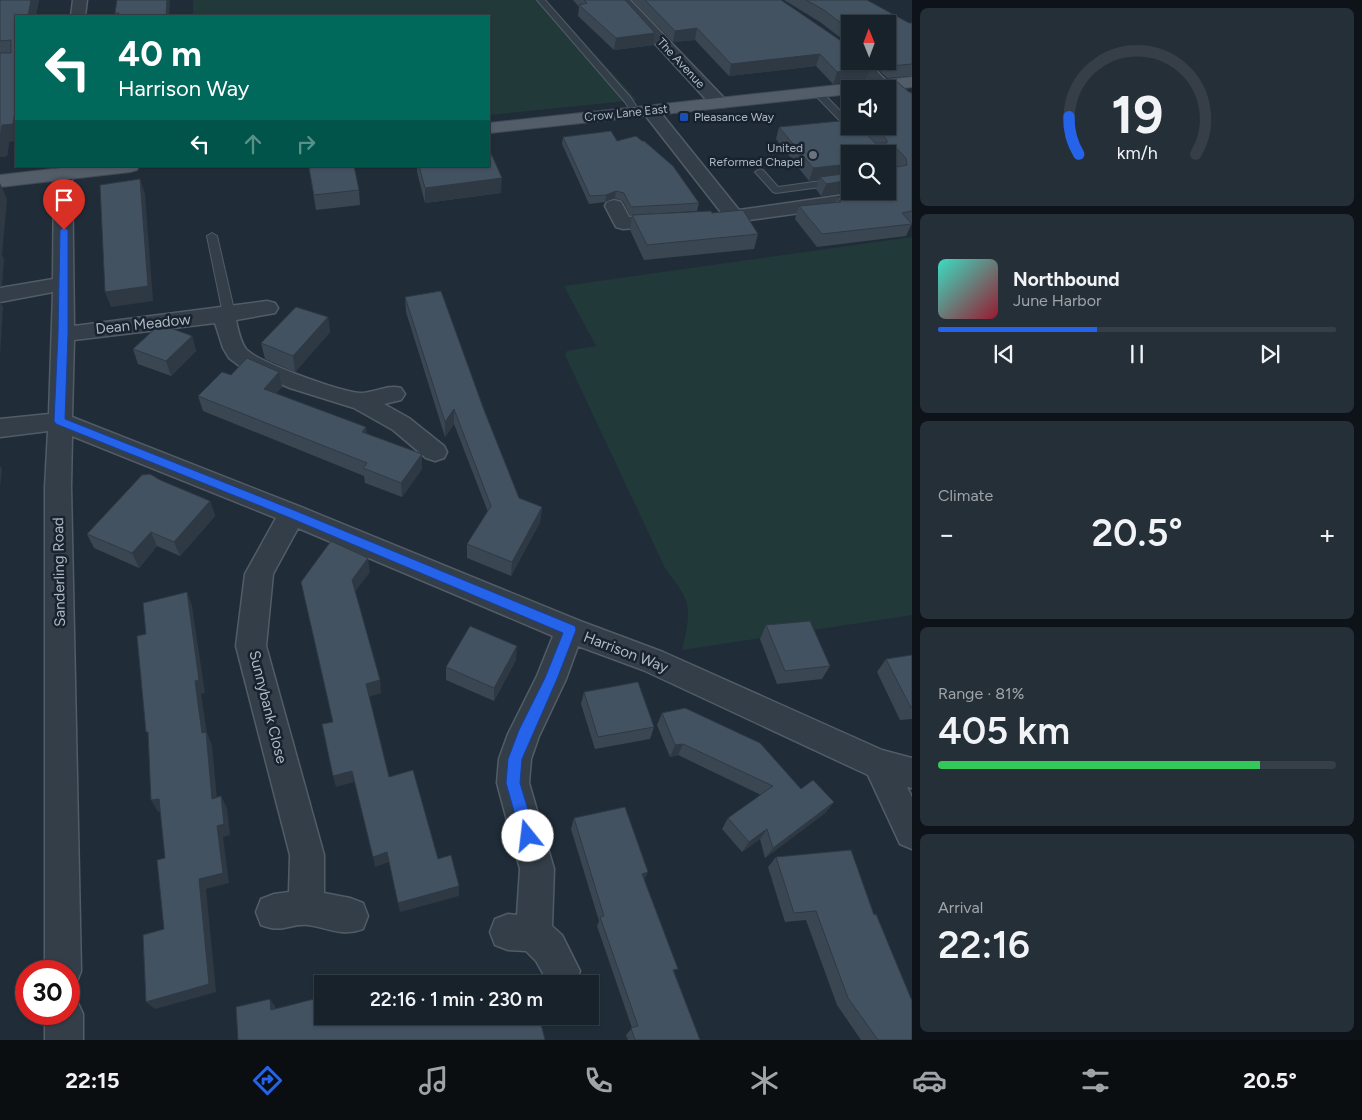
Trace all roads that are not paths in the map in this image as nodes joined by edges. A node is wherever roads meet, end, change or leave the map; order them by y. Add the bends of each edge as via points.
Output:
1 (80, 0) edge
2 (541, 0) edge
3 (622, 0) edge
4 (78, 15) edge
5 (870, 70) edge
6 (883, 80) edge
7 (896, 86) edge
8 (841, 89) edge
9 (910, 89) edge
10 (818, 92) junction
11 (719, 103) junction
12 (643, 112) junction
13 (841, 116) edge
14 (490, 128) edge
15 (113, 167) edge
16 (63, 170) edge
17 (760, 172) dead end
18 (0, 181) edge
19 (841, 181) edge
20 (850, 200) edge
21 (614, 206) dead end
22 (687, 219) edge
23 (212, 236) dead end
24 (63, 284) junction
25 (0, 295) edge
26 (267, 308) dead end
27 (227, 315) junction
28 (63, 334) junction
29 (393, 394) dead end
30 (360, 401) junction
31 (59, 421) junction
32 (0, 428) edge
33 (435, 452) dead end
34 (292, 514) junction
35 (570, 630) junction
36 (879, 764) junction
37 (912, 773) edge
38 (912, 832) edge
39 (350, 916) dead end
40 (63, 960) edge
41 (562, 971) dead end
42 (64, 1025) edge
43 (64, 1040) edge

1 - 4 street
2 - 12 lane via 628,100
3 - 11 street, The Avenue
5 - 6 street
7 - 9 main road, Crow Lane East
8 - 10 main road, Crow Lane East
10 - 11 main road, Crow Lane East
10 - 13 lane
11 - 12 main road, Crow Lane East
12 - 14 main road, Crow Lane East
12 - 20 street via 724,216
15 - 16 main road
16 - 18 main road
16 - 24 street, Sanderling Road
17 - 19 lane via 776,190
21 - 22 street via 623,223
23 - 27 lane
24 - 25 street
24 - 28 street, Sanderling Road
26 - 27 street, Dean Meadow
27 - 28 street, Dean Meadow
27 - 30 street via 231,340 241,357 256,366 328,393
28 - 31 street, Sanderling Road
29 - 30 street
30 - 33 street via 401,424
31 - 32 street
31 - 34 street, Harrison Way
31 - 40 street, Sanderling Road
34 - 35 street, Harrison Way
34 - 39 street, Sunnybank Close via 259,574 252,646 307,855 290,909
35 - 36 street, Harrison Way via 653,661
35 - 41 street via 524,734 515,759 513,783 537,869 521,933 549,948
36 - 37 street, Harrison Way
36 - 38 street
42 - 43 street

